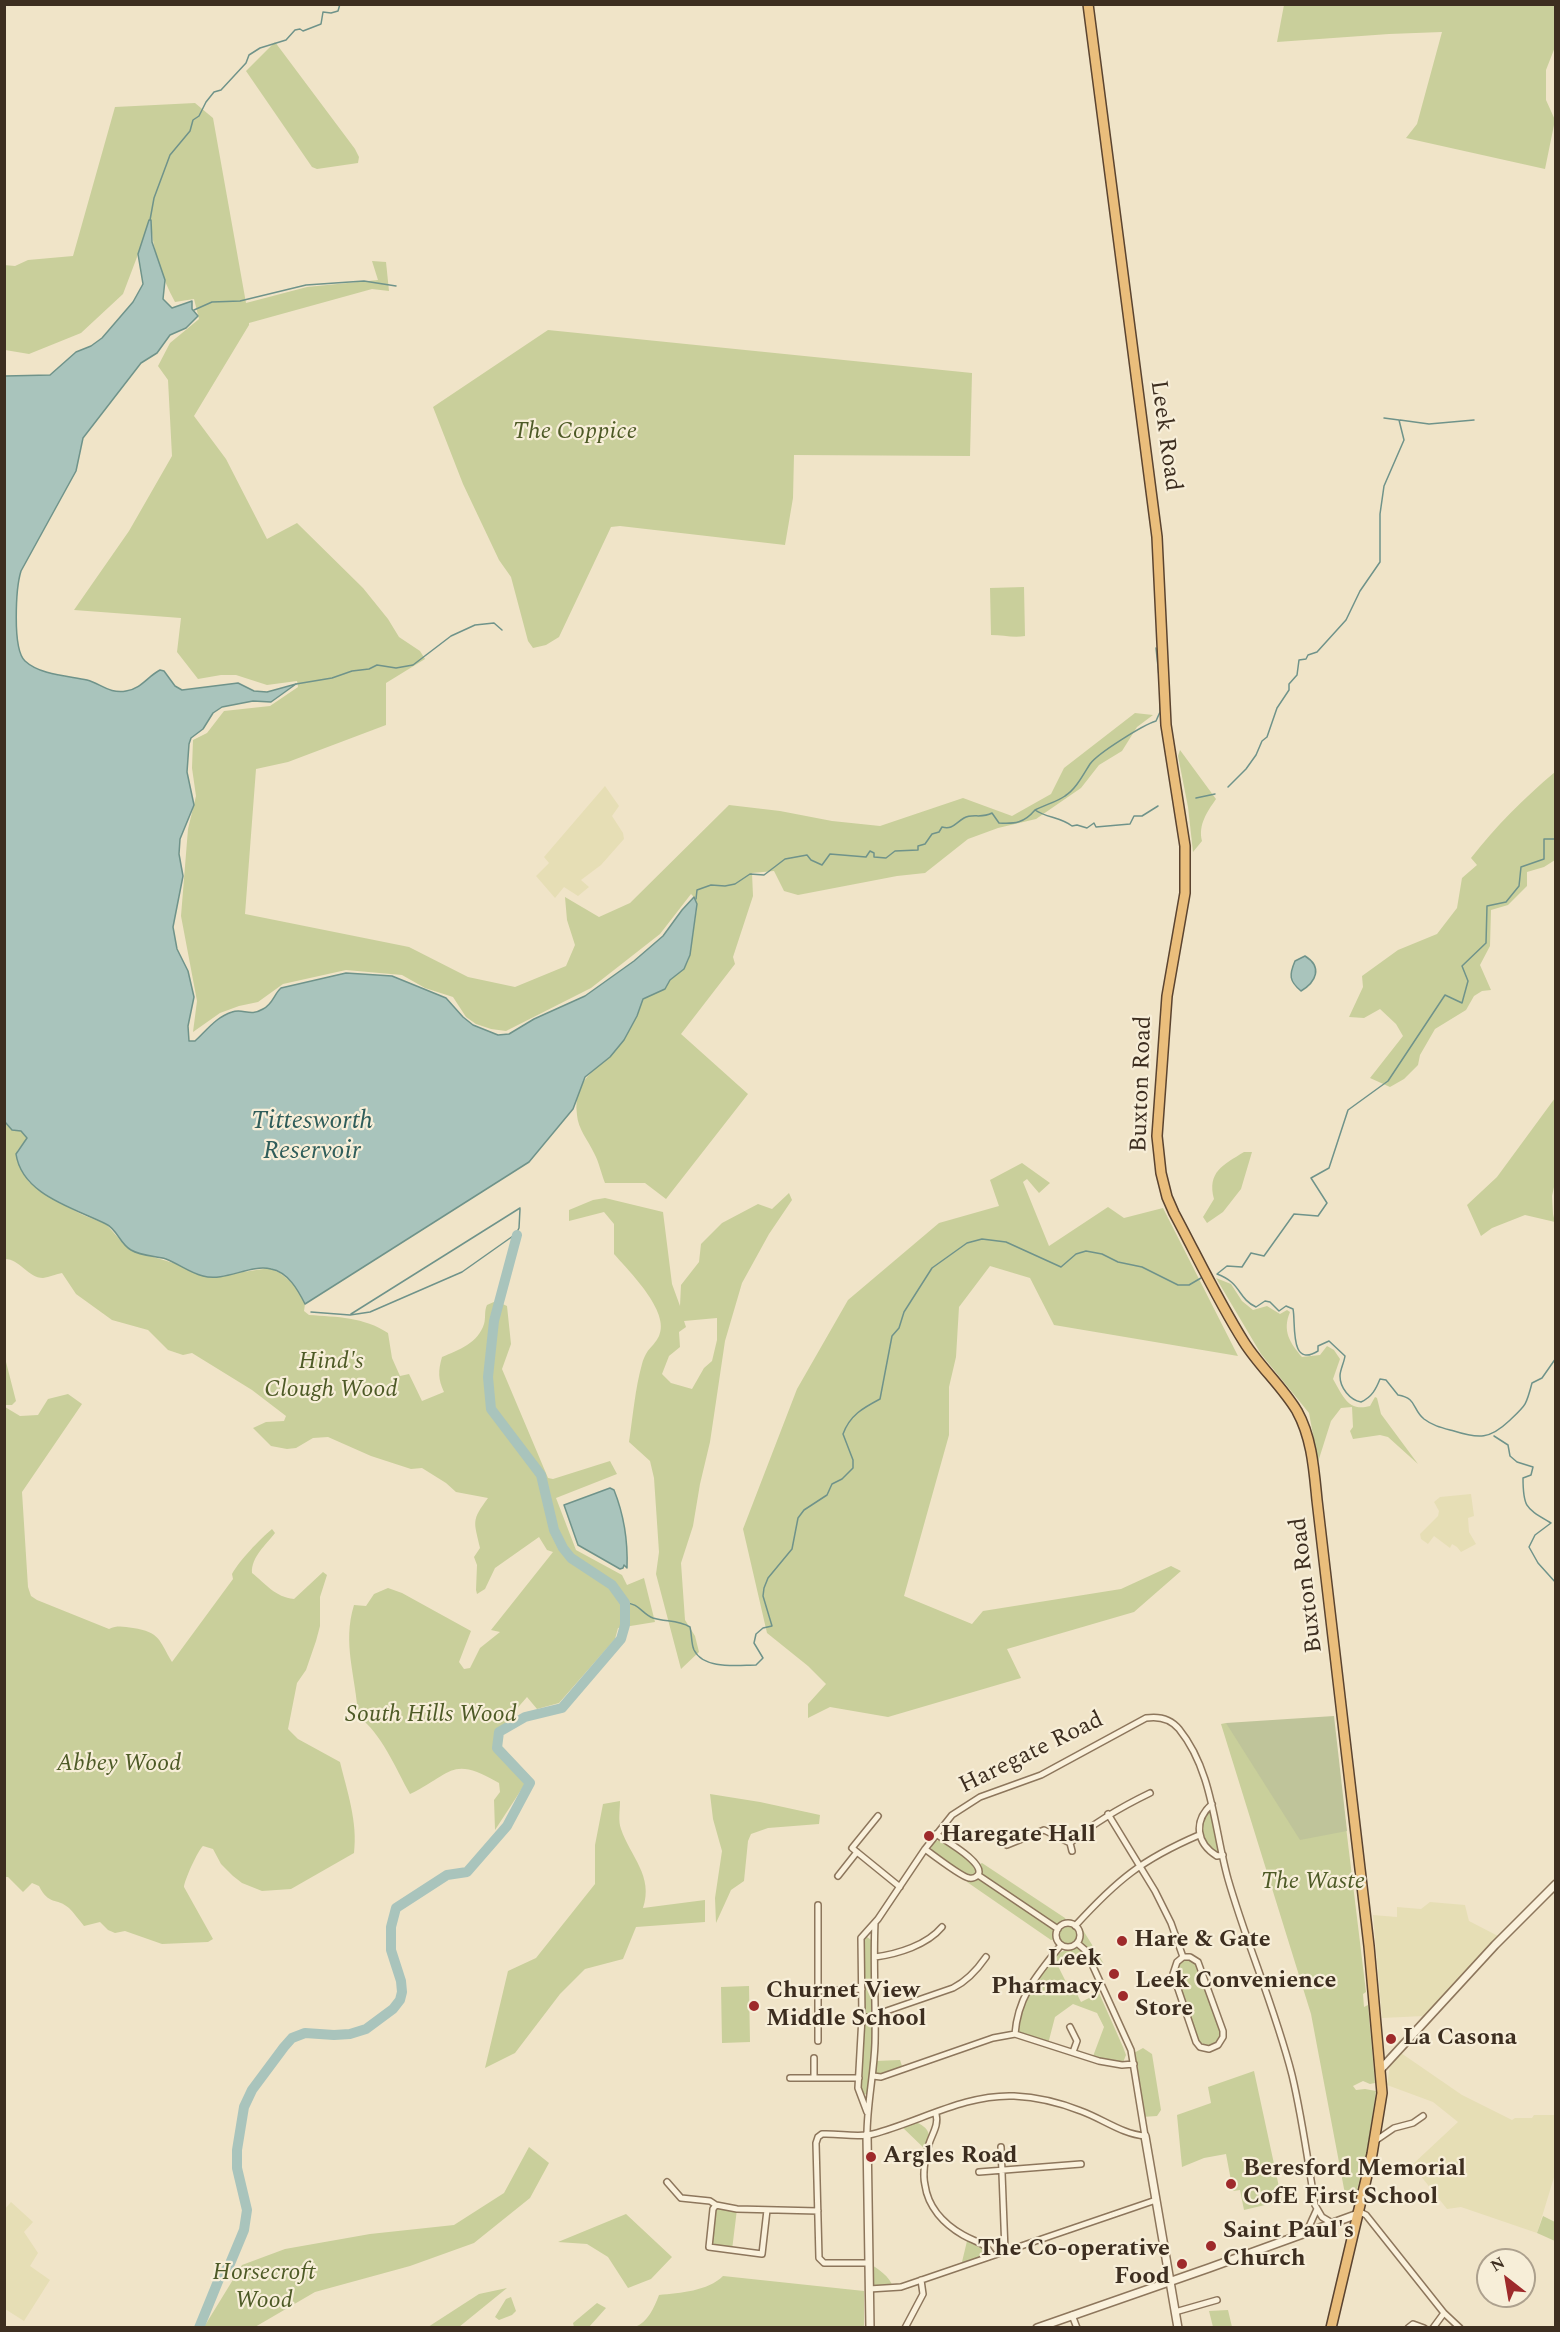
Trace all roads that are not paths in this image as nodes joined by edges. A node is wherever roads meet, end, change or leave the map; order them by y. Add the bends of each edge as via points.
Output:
1 (1088, 4) edge
2 (1186, 874) joint
3 (1150, 1793) dead end
4 (1212, 1804) junction
5 (1108, 1814) junction
6 (878, 1816) dead end
7 (936, 1834) junction
8 (1199, 1835) junction
9 (1070, 1843) junction
10 (1007, 1845) dead end
11 (925, 1850) junction
12 (1072, 1851) dead end
13 (857, 1852) junction
14 (1223, 1855) junction
15 (1139, 1865) junction
16 (978, 1875) junction
17 (838, 1876) dead end
18 (1556, 1884) edge
19 (900, 1887) junction
20 (818, 1905) dead end
21 (875, 1923) junction
22 (1075, 1926) junction
23 (942, 1927) dead end
24 (1058, 1929) junction
25 (874, 1942) junction
26 (861, 1943) junction
27 (1077, 1943) junction
28 (1061, 1945) junction
29 (875, 1957) junction
30 (986, 1957) dead end
31 (1183, 1957) junction
32 (862, 1989) junction
33 (818, 1990) junction
34 (875, 2014) junction
35 (862, 2017) junction
36 (1073, 2030) dead end
37 (1015, 2034) junction
38 (818, 2041) dead end
39 (1072, 2052) junction
40 (1380, 2054) junction
41 (1394, 2054) junction
42 (814, 2058) dead end
43 (1134, 2064) junction
44 (1381, 2069) junction
45 (873, 2076) junction
46 (790, 2078) dead end
47 (814, 2078) junction
48 (859, 2078) junction
49 (860, 2093) junction
50 (871, 2093) junction
51 (867, 2112) junction
52 (936, 2114) junction
53 (1423, 2116) dead end
54 (867, 2135) junction
55 (1145, 2136) junction
56 (1374, 2142) junction
57 (1001, 2147) dead end
58 (1081, 2164) dead end
59 (1002, 2171) junction
60 (979, 2172) dead end
61 (667, 2182) dead end
62 (1156, 2200) junction
63 (716, 2205) junction
64 (1317, 2209) junction
65 (767, 2210) junction
66 (818, 2211) junction
67 (1358, 2214) junction
68 (1332, 2223) junction
69 (1307, 2231) junction
70 (1005, 2251) junction
71 (992, 2255) junction
72 (868, 2263) junction
73 (921, 2280) junction
74 (1169, 2282) junction
75 (869, 2289) junction
76 (1217, 2300) dead end
77 (1175, 2312) junction
78 (1444, 2313) junction
79 (1072, 2315) junction
80 (870, 2328) edge
81 (905, 2328) edge
82 (1037, 2328) edge
83 (1077, 2328) edge
84 (1178, 2328) edge
85 (1331, 2328) edge
86 (1408, 2328) edge
87 (1424, 2328) edge
88 (1433, 2328) edge
89 (1460, 2328) edge

1 - 2 highway, Leek Road via 1157,537 1166,725 1181,812
2 - 40 highway, Buxton Road via 1163,1032 1157,1136 1161,1173 1174,1213 1227,1312 1244,1343 1297,1412 1312,1455
3 - 5 street
4 - 7 street, Haregate Road via 1199,1765 1177,1726 1164,1718 1146,1718 1041,1775 973,1801 952,1815
4 - 8 street via 1201,1817
4 - 14 street
5 - 9 street
5 - 15 street
6 - 13 street via 852,1848
7 - 11 street, Haregate Road
7 - 16 street via 975,1861
8 - 14 street via 1209,1851
8 - 15 street
9 - 10 street via 1044,1830
9 - 12 street
11 - 16 street via 965,1877
11 - 19 street, Haregate Road
13 - 17 street
13 - 19 street
14 - 64 street via 1292,2074
15 - 22 street
15 - 31 street via 1171,1923
16 - 24 street
18 - 41 street
19 - 21 street, Haregate Road
20 - 33 street
21 - 25 street
21 - 26 street, Haregate Road
22 - 24 street via 1064,1924
22 - 27 street
23 - 29 street via 925,1942
24 - 28 street via 1056,1936
25 - 26 street via 867,1937
25 - 29 street
26 - 32 street
27 - 28 street
27 - 43 street via 1085,1950
28 - 37 street via 1026,1993
29 - 34 street
30 - 34 street via 963,1983
31 - 31 street via 1173,1974 1196,2042 1209,2049 1221,2042 1220,2020 1198,1962
32 - 33 street
32 - 35 street
33 - 38 street
34 - 35 street
34 - 45 street
35 - 48 street
36 - 39 street via 1077,2041
37 - 39 street
37 - 45 street
39 - 43 street via 1099,2061
40 - 41 street
40 - 44 highway, Buxton Road
41 - 44 street
42 - 47 street
43 - 55 street
44 - 56 highway, Buxton Road via 1382,2092
45 - 50 street
46 - 47 street
47 - 48 street
48 - 49 street
49 - 50 street
49 - 51 street
50 - 51 street
51 - 54 street
52 - 54 street
52 - 55 street via 984,2098 1017,2096 1081,2111 1132,2135
52 - 71 street via 938,2120 923,2172 930,2201 947,2224 987,2246
53 - 56 street
54 - 66 street via 828,2133 818,2137
54 - 72 street
55 - 62 street
56 - 67 highway, Buxton Road
57 - 59 street
58 - 59 street
59 - 60 street
59 - 70 street
61 - 63 street via 681,2198
62 - 70 street
62 - 74 street
63 - 65 street
63 - 65 street via 710,2247 762,2254
64 - 68 street
64 - 69 street
65 - 66 street
66 - 72 street via 821,2261
67 - 68 street
67 - 78 street via 1366,2215
67 - 85 highway, Buxton Road
68 - 69 street
69 - 74 street
70 - 71 street
71 - 73 street
72 - 75 street
73 - 75 street via 901,2287
73 - 81 street via 923,2294
74 - 77 street
74 - 79 street
75 - 80 street
76 - 77 street
77 - 84 street
78 - 88 street
78 - 89 street
79 - 82 street
79 - 83 street
86 - 87 street via 1417,2324

